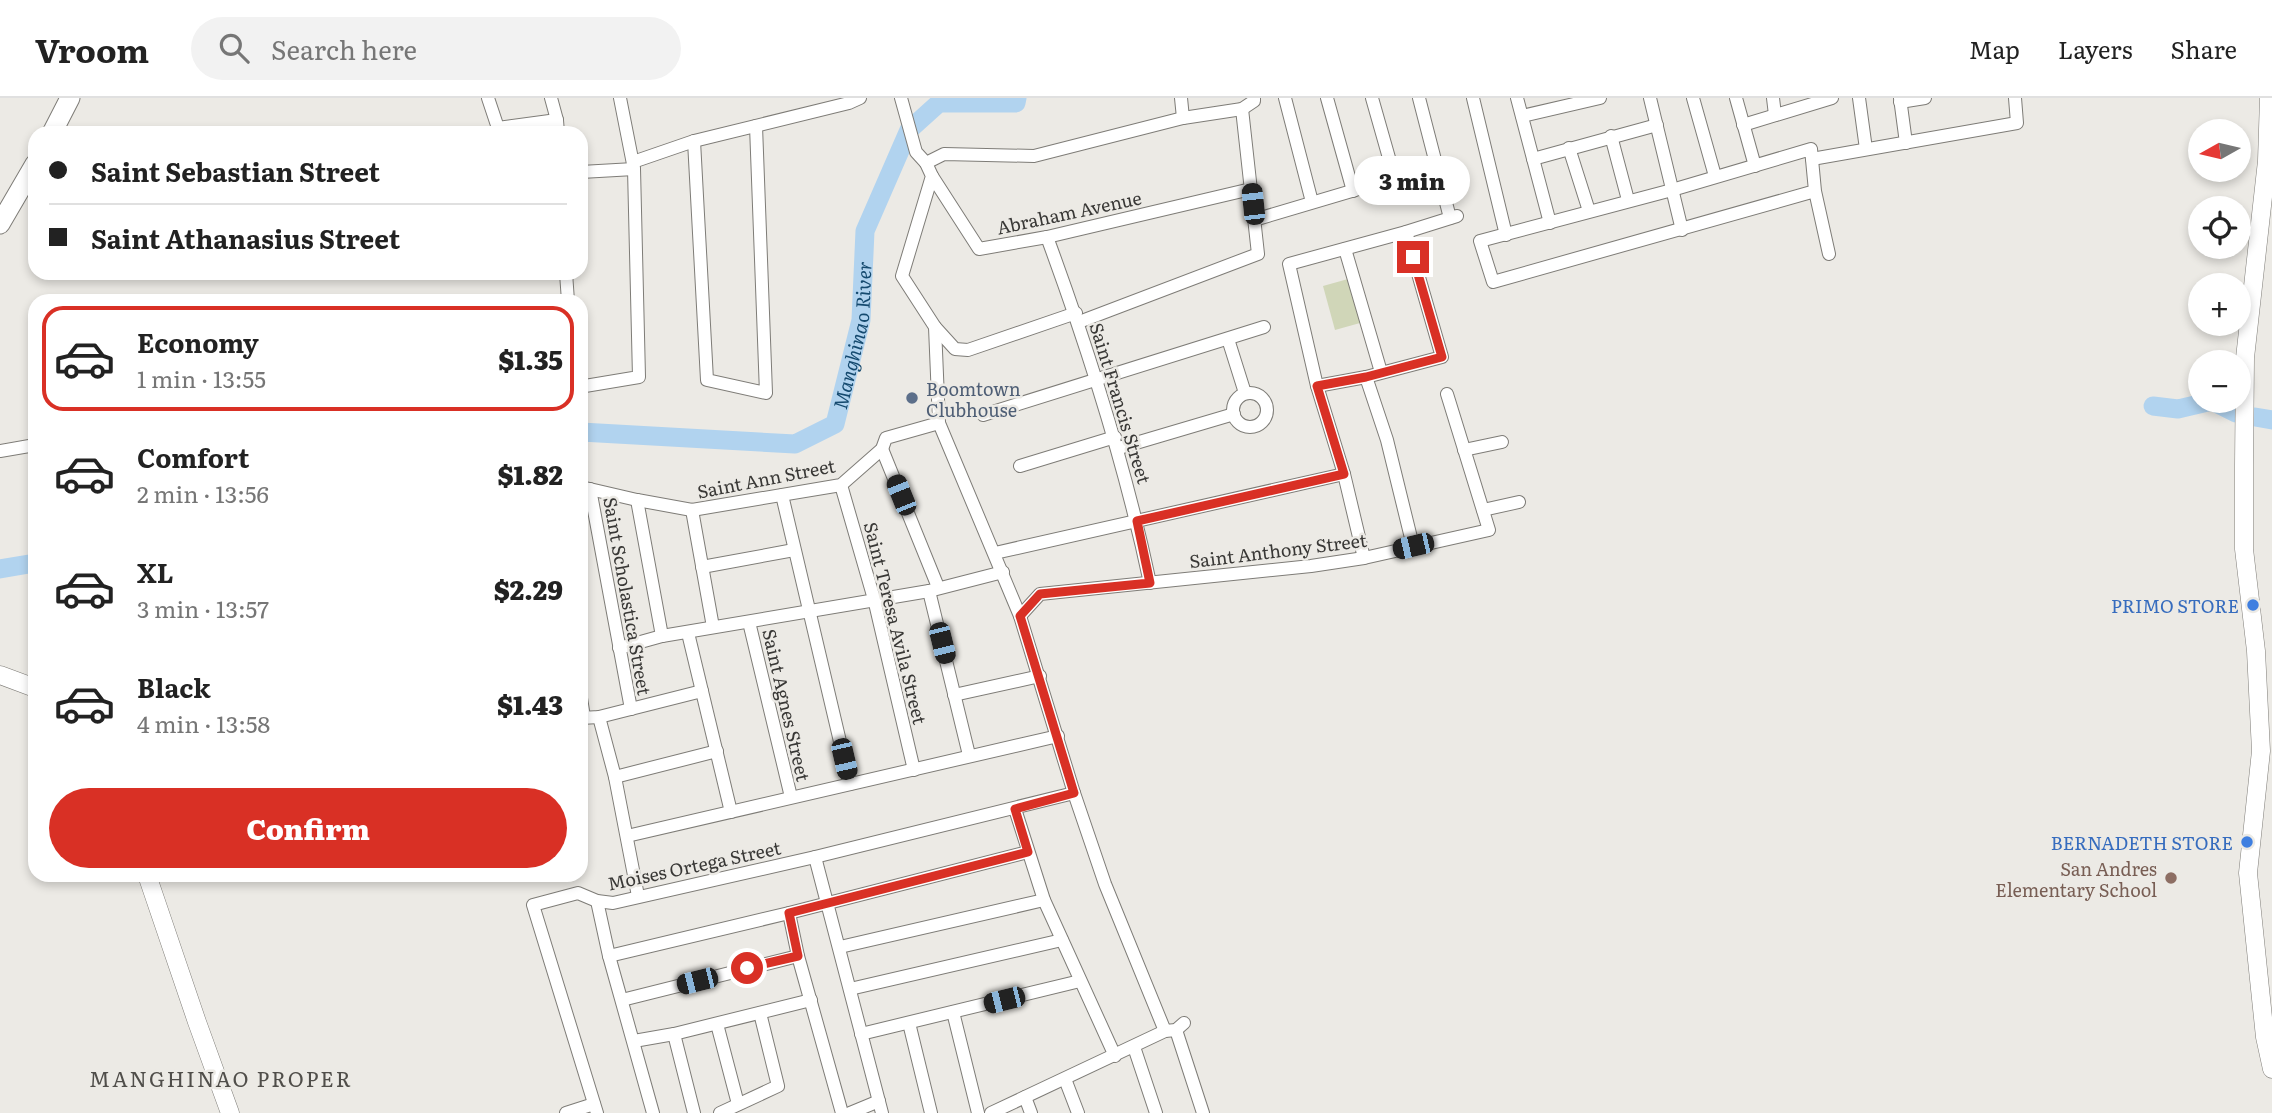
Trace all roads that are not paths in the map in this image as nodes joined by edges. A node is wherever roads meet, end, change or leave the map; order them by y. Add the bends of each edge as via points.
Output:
1 (70, 98) edge
2 (488, 98) edge
3 (551, 98) edge
4 (620, 98) edge
5 (1181, 98) edge
6 (1254, 98) edge
7 (1285, 98) edge
8 (1327, 98) edge
9 (1372, 98) edge
10 (1419, 98) edge
11 (1473, 98) edge
12 (1517, 98) edge
13 (1600, 98) edge
14 (1650, 98) edge
15 (1693, 98) edge
16 (1736, 98) edge
17 (1773, 98) edge
18 (1832, 98) edge
19 (1859, 98) edge
20 (1924, 98) edge
21 (2015, 98) edge
22 (2269, 98) edge
23 (852, 100) edge
24 (1818, 100) edge
25 (1900, 100) edge
26 (902, 102) edge
27 (1242, 110) junction
28 (1775, 115) junction
29 (1522, 116) junction
30 (1183, 118) junction
31 (1657, 125) junction
32 (1743, 125) junction
33 (56, 126) edge
34 (497, 126) edge
35 (558, 126) edge
36 (756, 126) junction
37 (1611, 136) junction
38 (694, 141) junction
39 (1906, 143) junction
40 (1569, 148) junction
41 (1866, 149) junction
42 (1533, 159) junction
43 (1812, 159) junction
44 (926, 163) junction
45 (633, 166) junction
46 (1436, 166) junction
47 (1755, 166) junction
48 (588, 171) edge
49 (28, 176) edge
50 (932, 176) junction
51 (1715, 176) junction
52 (1395, 179) junction
53 (1251, 189) junction
54 (1672, 190) junction
55 (1353, 191) junction
56 (1815, 191) junction
57 (1628, 200) junction
58 (1312, 202) junction
59 (1588, 211) junction
60 (1254, 220) junction
61 (1550, 223) junction
62 (0, 224) edge
63 (1682, 230) junction
64 (1406, 232) junction
65 (1506, 235) junction
66 (1047, 237) junction
67 (1345, 249) junction
68 (1829, 254) dead end
69 (1077, 318) junction
70 (935, 327) junction
71 (1264, 327) dead end
72 (1228, 339) junction
73 (1381, 373) junction
74 (1366, 377) junction
75 (1098, 380) junction
76 (588, 384) edge
77 (1317, 386) junction
78 (1245, 393) junction
79 (1447, 394) dead end
80 (1234, 414) junction
81 (982, 415) dead end
82 (939, 423) junction
83 (1502, 442) dead end
84 (1117, 443) junction
85 (28, 446) edge
86 (882, 449) junction
87 (1464, 450) junction
88 (0, 451) edge
89 (1020, 466) dead end
90 (1344, 474) junction
91 (841, 485) junction
92 (588, 488) edge
93 (782, 495) junction
94 (588, 498) edge
95 (637, 500) junction
96 (1519, 502) dead end
97 (692, 510) junction
98 (1483, 510) junction
99 (1137, 521) junction
100 (1413, 546) junction
101 (794, 550) junction
102 (995, 553) junction
103 (1364, 558) junction
104 (702, 567) junction
105 (1003, 572) junction
106 (1150, 583) junction
107 (934, 589) junction
108 (874, 599) junction
109 (809, 610) junction
110 (1020, 616) junction
111 (749, 622) junction
112 (712, 627) junction
113 (688, 633) junction
114 (662, 636) junction
115 (619, 648) junction
116 (0, 675) edge
117 (1040, 676) junction
118 (28, 685) edge
119 (702, 691) junction
120 (954, 695) junction
121 (631, 709) junction
122 (588, 718) edge
123 (599, 718) junction
124 (1058, 736) junction
125 (717, 751) junction
126 (969, 755) junction
127 (915, 770) junction
128 (615, 777) junction
129 (850, 784) junction
130 (1074, 793) junction
131 (791, 797) junction
132 (1015, 809) junction
133 (732, 811) junction
134 (627, 836) junction
135 (1028, 852) junction
136 (815, 857) junction
137 (149, 882) edge
138 (638, 896) junction
139 (1044, 900) junction
140 (597, 901) junction
141 (827, 903) junction
142 (789, 913) junction
143 (1062, 940) junction
144 (840, 947) junction
145 (609, 956) junction
146 (798, 956) junction
147 (1080, 981) junction
148 (850, 989) junction
149 (622, 1000) junction
150 (811, 1000) junction
151 (953, 1012) junction
152 (760, 1013) junction
153 (909, 1023) junction
154 (717, 1024) junction
155 (1175, 1028) junction
156 (674, 1034) junction
157 (861, 1034) junction
158 (634, 1041) junction
159 (1134, 1047) junction
160 (1115, 1056) junction
161 (2272, 1069) edge
162 (1065, 1079) junction
163 (1025, 1097) junction
164 (738, 1104) junction
165 (881, 1107) edge
166 (596, 1109) edge
167 (230, 1113) edge
168 (566, 1113) edge
169 (653, 1113) edge
170 (694, 1113) edge
171 (720, 1113) edge
172 (842, 1113) edge
173 (850, 1113) edge
174 (931, 1113) edge
175 (978, 1113) edge
176 (992, 1113) edge
177 (1031, 1113) edge
178 (1078, 1113) edge
179 (1156, 1113) edge
180 (1203, 1113) edge

1 - 33 main road
2 - 34 street
3 - 35 street
4 - 45 street
5 - 30 street
6 - 27 street
7 - 58 street
8 - 55 street
9 - 52 street
10 - 46 street
11 - 65 street
12 - 29 street
13 - 29 street
14 - 31 street
15 - 51 street
16 - 32 street
17 - 28 street
18 - 24 street
19 - 41 street
20 - 25 street
21 - 39 street via 2017,123
22 - 161 street via 2267,161 2245,358 2244,549 2261,751 2248,873 2264,1037
23 - 36 street
24 - 28 street
25 - 39 street
26 - 44 street via 916,152
27 - 30 street
27 - 53 street
28 - 32 street
29 - 42 street
30 - 44 street via 1034,156 944,154
31 - 37 street
31 - 54 street
32 - 47 street
36 - 38 street
36 - 38 street via 766,393 707,380
37 - 40 street
37 - 57 street
38 - 45 street
39 - 41 street
40 - 42 street
40 - 59 street
41 - 43 street
42 - 61 street
43 - 47 street via 1811,149
43 - 56 street
44 - 50 street
45 - 48 street
45 - 76 street via 639,377
46 - 52 street
46 - 64 street via 1453,217
47 - 51 street
49 - 62 main road
50 - 66 street, Abraham Avenue via 979,249
50 - 70 street via 902,276
51 - 54 street
52 - 55 street
53 - 60 street
53 - 66 street, Abraham Avenue
54 - 57 street
54 - 63 street
55 - 58 street
56 - 63 street
56 - 68 street
57 - 59 street
58 - 60 street
59 - 61 street
60 - 69 street via 1258,254
61 - 65 street
63 - 65 street via 1493,282 1480,241
64 - 67 street
64 - 73 street via 1442,357
66 - 69 street, Saint Francis Street
67 - 73 street
67 - 77 street via 1289,264
69 - 70 street via 968,349 955,349
69 - 75 street, Saint Francis Street
70 - 82 street
71 - 72 street
72 - 75 street
72 - 78 street
73 - 74 street
74 - 77 street
74 - 100 street
75 - 81 street
75 - 84 street, Saint Francis Street
77 - 90 street
78 - 80 street via 1235,401
78 - 80 street via 1264,399 1266,418 1249,427
79 - 87 street
80 - 84 street
82 - 86 street, Saint Ann Street via 886,438
82 - 102 street
83 - 87 street
84 - 89 street
84 - 99 street, Saint Francis Street
85 - 88 street
86 - 91 street, Saint Ann Street
86 - 107 street
87 - 98 street
90 - 99 street
90 - 103 street
91 - 93 street, Saint Ann Street
91 - 108 street, Saint Teresa Avila Street
92 - 95 street, Saint Ann Street
93 - 97 street, Saint Ann Street
93 - 101 street
94 - 115 street, Saint Scholastica Street
95 - 97 street, Saint Ann Street
95 - 114 street
96 - 98 street
97 - 104 street
98 - 100 street, Saint Anthony Street via 1489,530
99 - 102 street
99 - 106 street, Saint Francis Street
100 - 103 street, Saint Anthony Street
101 - 104 street
101 - 109 street
102 - 105 street
103 - 106 street, Saint Anthony Street
104 - 112 street
105 - 107 street
105 - 110 street
106 - 110 street, Saint Anthony Street via 1040,594
107 - 108 street
107 - 120 street
108 - 109 street
108 - 127 street, Saint Teresa Avila Street
109 - 111 street
109 - 129 street
110 - 117 street
111 - 112 street
111 - 131 street, Saint Agnes Street
112 - 113 street
113 - 114 street
113 - 119 street
114 - 115 street
115 - 121 street, Saint Scholastica Street
116 - 118 street
117 - 120 street
117 - 124 street
119 - 121 street
119 - 125 street
120 - 126 street
121 - 123 street
122 - 123 street
123 - 128 street
124 - 126 street
124 - 130 street
125 - 128 street
125 - 133 street
126 - 127 street
127 - 129 street
128 - 134 street
129 - 131 street
130 - 132 street, Moises Ortega Street
130 - 155 street via 1105,884
131 - 133 street
132 - 135 street
132 - 136 street, Moises Ortega Street
133 - 134 street
134 - 138 street
135 - 139 street
135 - 141 street
136 - 138 street, Moises Ortega Street
136 - 141 street
137 - 167 street
138 - 140 street, Moises Ortega Street via 613,903
139 - 143 street
139 - 144 street
140 - 145 street
140 - 166 street, Moises Ortega Street via 578,893 533,905
141 - 142 street
141 - 144 street
142 - 145 street
142 - 146 street
143 - 147 street
143 - 148 street
144 - 148 street
145 - 149 street
146 - 149 street
146 - 150 street
147 - 151 street
147 - 160 street
148 - 157 street
149 - 158 street
150 - 152 street
150 - 172 street
151 - 153 street
151 - 175 street
152 - 154 street
152 - 164 street via 778,1086
153 - 157 street
153 - 174 street
154 - 156 street
154 - 164 street
155 - 159 street
155 - 180 street
156 - 158 street
156 - 170 street
157 - 165 street
158 - 169 street
159 - 160 street
159 - 179 street
160 - 162 street
162 - 163 street
162 - 178 street
163 - 176 street
163 - 177 street
164 - 171 street
165 - 173 street
166 - 168 street

